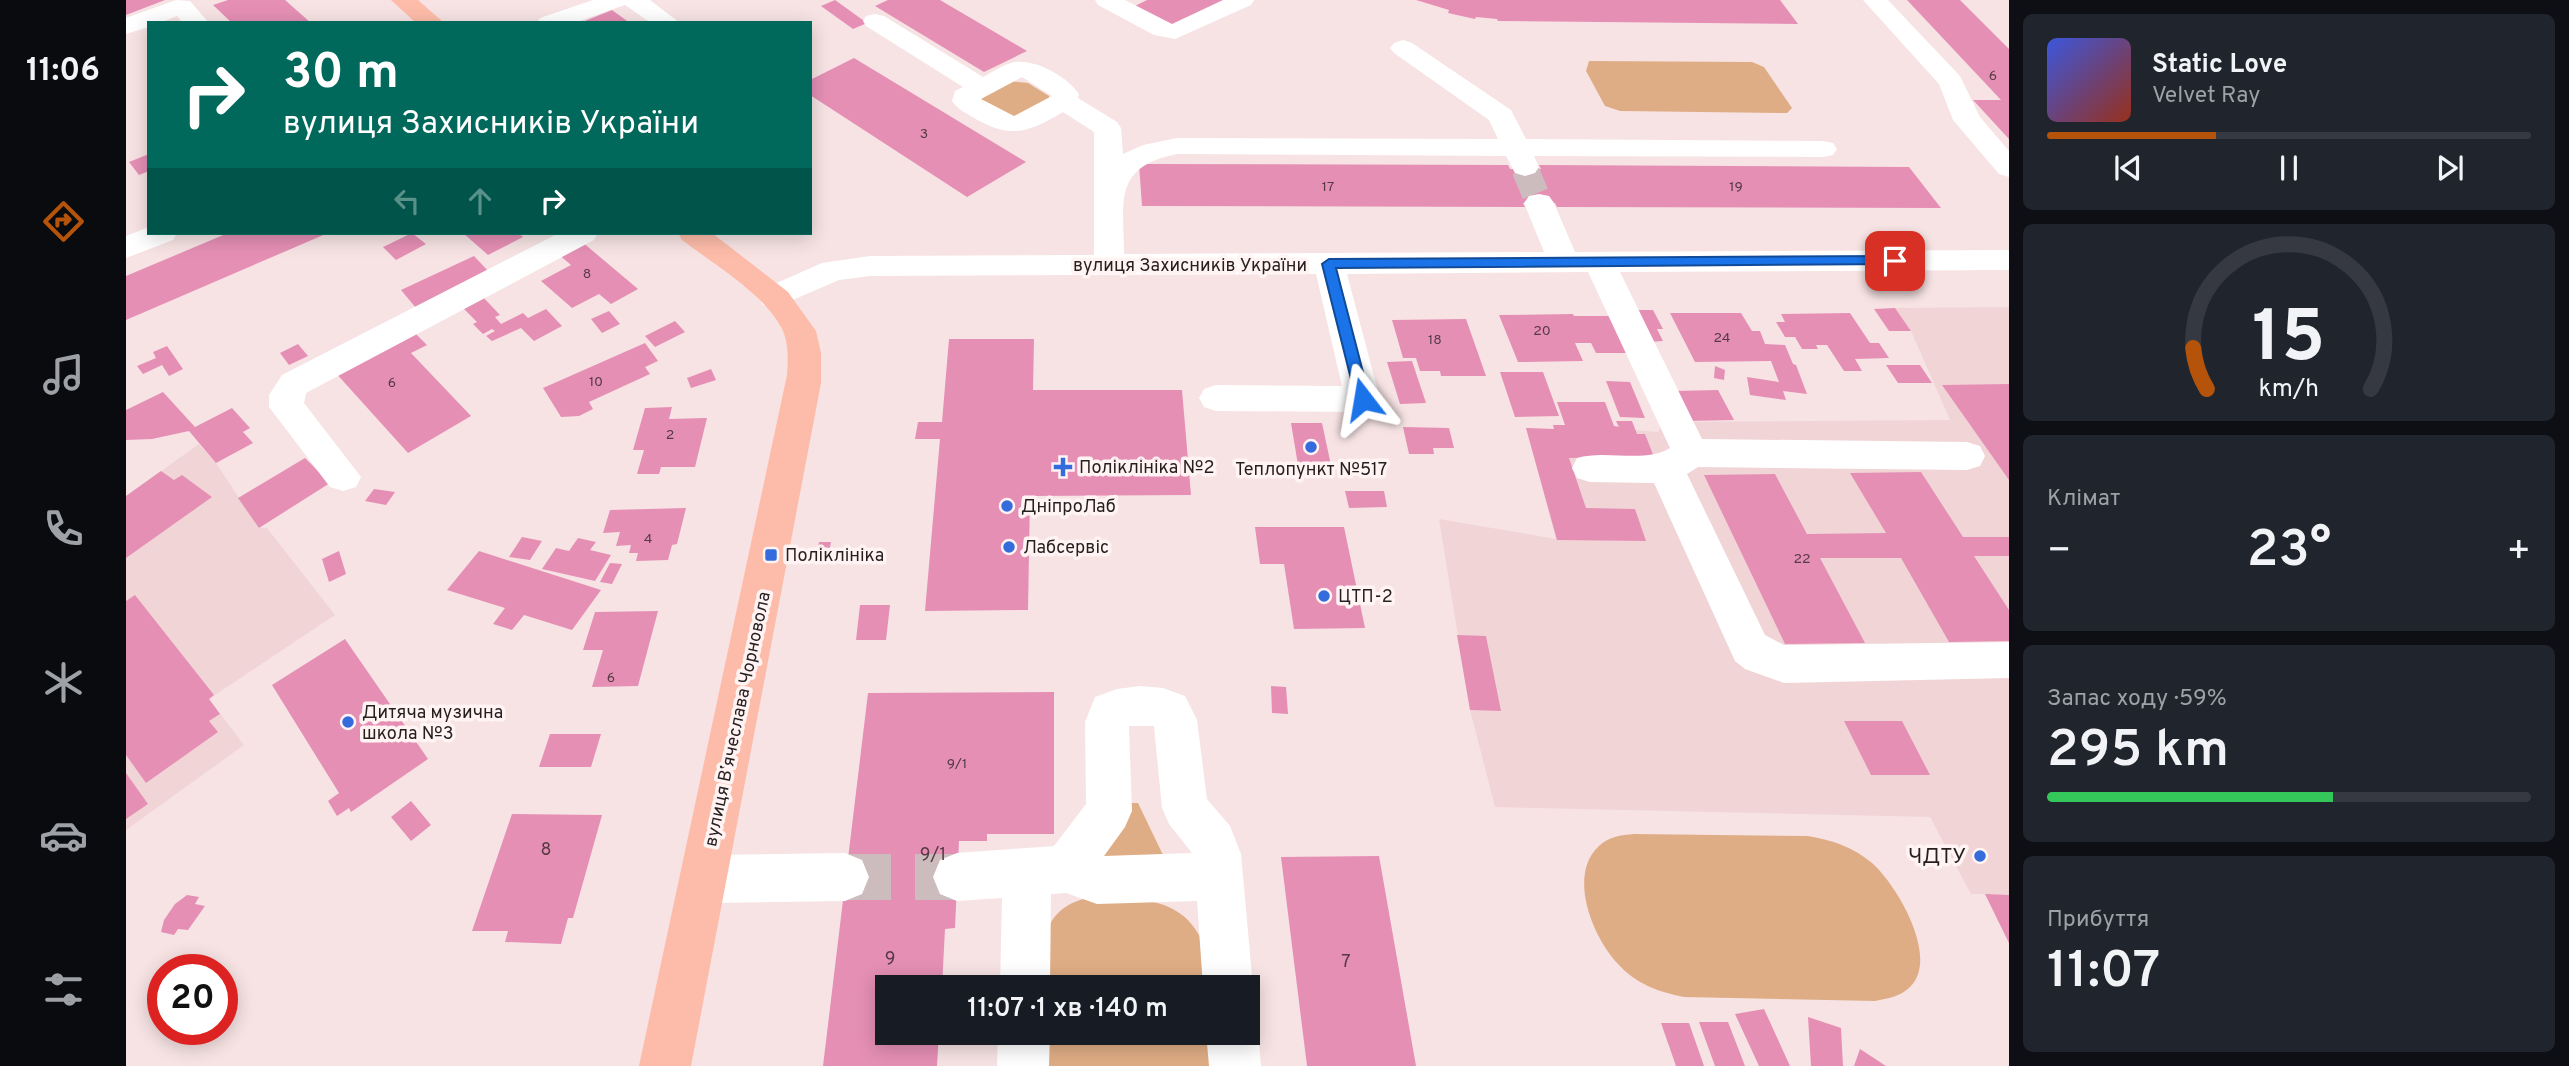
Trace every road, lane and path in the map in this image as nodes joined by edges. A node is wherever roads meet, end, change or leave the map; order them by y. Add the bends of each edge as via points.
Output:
1 (403, 0) edge
2 (617, 0) edge
3 (634, 0) edge
4 (1107, 0) edge
5 (1242, 0) edge
6 (1875, 0) edge
7 (195, 21) edge
8 (429, 21) edge
9 (555, 21) edge
10 (665, 21) edge
11 (875, 21) dead end
12 (126, 27) edge
13 (1403, 48) dead end
14 (980, 86) junction
15 (1063, 101) junction
16 (1823, 149) dead end
17 (1521, 158) junction
18 (2009, 167) edge
19 (1110, 189) junction
20 (1539, 203) tunnel mouth
21 (157, 235) edge
22 (579, 235) edge
23 (696, 235) edge
24 (126, 248) edge
25 (2009, 260) edge
26 (1582, 262) junction
27 (1329, 264) junction
28 (1109, 265) junction
29 (774, 297) junction
30 (1216, 398) dead end
31 (1967, 456) dead end
32 (1679, 461) junction
33 (1590, 468) dead end
34 (343, 477) dead end
35 (2009, 660) edge
36 (1046, 871) junction
37 (1218, 876) junction
38 (845, 877) tunnel mouth
39 (957, 877) tunnel mouth
40 (703, 880) junction
41 (1027, 975) edge
42 (1227, 975) edge
43 (1024, 1045) edge
44 (1233, 1045) edge
45 (665, 1066) edge
46 (1023, 1066) edge
47 (1235, 1066) edge

1 - 8 main road
2 - 9 street
3 - 10 street
4 - 5 street via 1169,32
6 - 18 street via 1951,82 1967,120
7 - 12 street via 181,6
11 - 14 street
13 - 17 street via 1502,116
14 - 15 street via 1025,69 1063,90
14 - 15 street via 965,94 965,100 1009,126 1023,124
15 - 19 street via 1107,128
16 - 17 street
17 - 19 street via 1177,146 1135,156
19 - 28 street
20 - 26 street
21 - 24 street
22 - 34 street via 294,384 287,392 287,408
23 - 29 main road
25 - 26 street, вулиця Захисників України
26 - 27 street, вулиця Захисників України
26 - 32 street
27 - 28 street, вулиця Захисників України
27 - 30 street via 1363,399
28 - 29 street, вулиця Захисників України via 870,266 833,270
29 - 40 main road, вулиця Вʼячеслава Чорновола via 797,326 803,343 804,383
31 - 32 street
32 - 33 street
32 - 35 street via 1743,638 1760,656 1784,664
36 - 37 street via 1097,880
36 - 37 street via 1109,811 1107,722 1111,711 1159,707 1170,710 1175,720 1185,808 1213,842
36 - 39 street
36 - 41 street
37 - 42 street
38 - 40 street
40 - 45 main road, вулиця Вʼячеслава Чорновола
43 - 46 street
44 - 47 street

